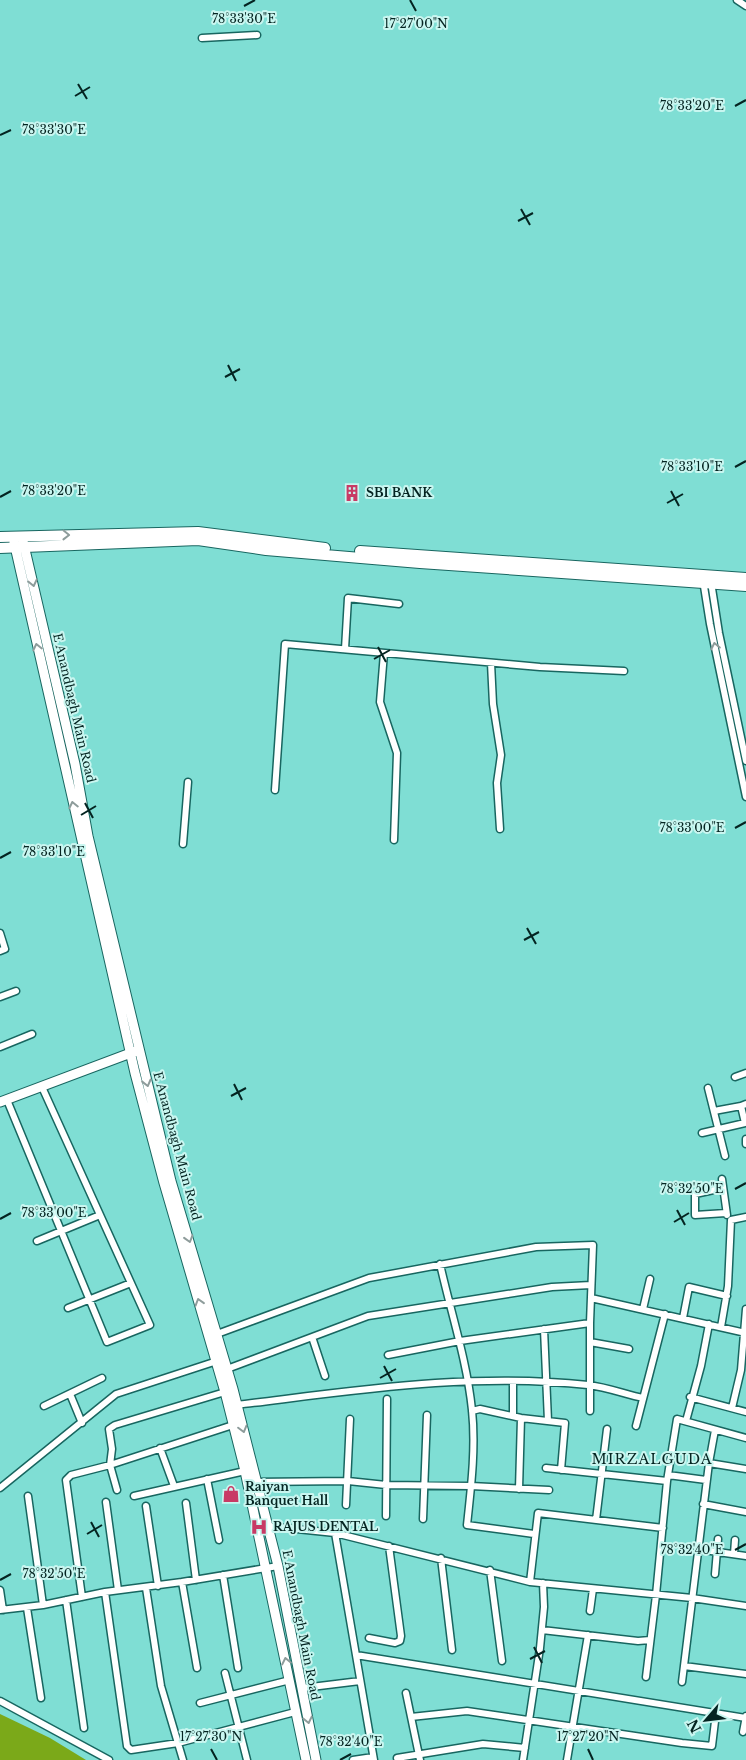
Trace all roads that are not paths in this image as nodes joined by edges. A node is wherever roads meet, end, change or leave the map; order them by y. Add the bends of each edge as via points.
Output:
1 (737, 0) edge
2 (746, 6) edge
3 (257, 34) dead end
4 (202, 38) dead end
5 (17, 536) junction
6 (0, 537) edge
7 (20, 547) junction
8 (0, 548) edge
9 (530, 568) junction
10 (746, 578) edge
11 (707, 580) junction
12 (746, 586) edge
13 (399, 604) dead end
14 (346, 650) junction
15 (384, 653) junction
16 (491, 663) junction
17 (624, 671) dead end
18 (746, 761) edge
19 (188, 782) dead end
20 (275, 790) dead end
21 (746, 793) edge
22 (500, 829) dead end
23 (394, 840) dead end
24 (183, 844) dead end
25 (0, 933) edge
26 (0, 951) edge
27 (16, 991) dead end
28 (0, 997) edge
29 (32, 1034) dead end
30 (0, 1047) edge
31 (134, 1051) junction
32 (746, 1073) edge
33 (736, 1077) dead end
34 (42, 1087) junction
35 (708, 1088) dead end
36 (4, 1101) edge
37 (743, 1105) edge
38 (714, 1111) junction
39 (746, 1123) edge
40 (718, 1130) junction
41 (702, 1133) dead end
42 (746, 1139) edge
43 (746, 1144) edge
44 (725, 1156) dead end
45 (722, 1179) dead end
46 (723, 1188) junction
47 (726, 1213) junction
48 (100, 1215) junction
49 (746, 1217) edge
50 (731, 1220) junction
51 (61, 1230) junction
52 (37, 1241) dead end
53 (440, 1264) junction
54 (650, 1280) dead end
55 (131, 1283) junction
56 (592, 1285) junction
57 (727, 1296) junction
58 (591, 1298) junction
59 (89, 1300) junction
60 (449, 1302) junction
61 (68, 1308) dead end
62 (643, 1309) junction
63 (746, 1309) edge
64 (665, 1314) junction
65 (683, 1318) junction
66 (590, 1323) junction
67 (708, 1324) junction
68 (745, 1325) edge
69 (721, 1328) junction
70 (544, 1329) junction
71 (217, 1334) junction
72 (746, 1334) edge
73 (312, 1337) junction
74 (460, 1341) junction
75 (590, 1342) junction
76 (629, 1349) dead end
77 (388, 1355) dead end
78 (220, 1360) junction
79 (227, 1369) junction
80 (325, 1376) dead end
81 (102, 1378) dead end
82 (467, 1382) junction
83 (514, 1382) junction
84 (547, 1382) junction
85 (590, 1385) junction
86 (226, 1392) junction
87 (70, 1394) junction
88 (690, 1397) junction
89 (643, 1398) junction
90 (386, 1399) dead end
91 (236, 1405) junction
92 (44, 1406) dead end
93 (732, 1408) junction
94 (590, 1410) dead end
95 (472, 1411) junction
96 (746, 1412) edge
97 (427, 1415) dead end
98 (513, 1416) junction
99 (521, 1418) junction
100 (350, 1419) dead end
101 (548, 1421) junction
102 (686, 1421) junction
103 (82, 1423) junction
104 (233, 1425) junction
105 (636, 1426) dead end
106 (607, 1428) dead end
107 (715, 1430) junction
108 (746, 1438) edge
109 (160, 1448) junction
110 (709, 1463) junction
111 (110, 1465) junction
112 (546, 1468) dead end
113 (746, 1469) edge
114 (561, 1470) junction
115 (246, 1471) junction
116 (600, 1474) junction
117 (668, 1478) junction
118 (207, 1480) junction
119 (706, 1480) junction
120 (252, 1481) junction
121 (348, 1481) junction
122 (386, 1485) junction
123 (174, 1486) junction
124 (472, 1486) junction
125 (425, 1487) junction
126 (0, 1488) edge
127 (519, 1489) junction
128 (117, 1490) dead end
129 (549, 1490) dead end
130 (28, 1496) dead end
131 (134, 1496) dead end
132 (106, 1502) dead end
133 (186, 1503) dead end
134 (703, 1504) junction
135 (146, 1506) dead end
136 (346, 1506) dead end
137 (746, 1512) edge
138 (386, 1516) dead end
139 (424, 1519) dead end
140 (596, 1520) junction
141 (268, 1526) junction
142 (663, 1528) junction
143 (335, 1533) junction
144 (534, 1534) junction
145 (718, 1539) dead end
146 (219, 1540) dead end
147 (735, 1540) dead end
148 (389, 1546) junction
149 (698, 1549) junction
150 (717, 1552) junction
151 (734, 1554) junction
152 (746, 1556) edge
153 (441, 1558) junction
154 (278, 1566) junction
155 (266, 1568) junction
156 (490, 1570) junction
157 (715, 1574) dead end
158 (222, 1576) junction
159 (196, 1580) junction
160 (182, 1582) junction
161 (530, 1582) junction
162 (543, 1583) junction
163 (158, 1586) junction
164 (146, 1588) junction
165 (593, 1589) junction
166 (0, 1590) edge
167 (118, 1590) junction
168 (105, 1592) junction
169 (656, 1595) junction
170 (82, 1597) junction
171 (692, 1598) junction
172 (66, 1600) junction
173 (43, 1605) junction
174 (746, 1606) edge
175 (27, 1608) junction
176 (1, 1610) edge
177 (590, 1611) dead end
178 (542, 1630) junction
179 (588, 1635) junction
180 (369, 1638) dead end
181 (650, 1640) junction
182 (452, 1650) dead end
183 (356, 1655) junction
184 (502, 1661) dead end
185 (684, 1666) junction
186 (197, 1668) dead end
187 (238, 1668) dead end
188 (225, 1673) dead end
189 (746, 1674) edge
190 (646, 1677) dead end
191 (290, 1680) junction
192 (360, 1681) junction
193 (682, 1682) dead end
194 (534, 1685) junction
195 (303, 1688) junction
196 (406, 1692) dead end
197 (580, 1692) junction
198 (230, 1695) junction
199 (41, 1698) dead end
200 (0, 1701) edge
201 (200, 1703) dead end
202 (295, 1712) junction
203 (716, 1713) junction
204 (411, 1717) junction
205 (746, 1717) edge
206 (530, 1722) junction
207 (573, 1726) junction
208 (84, 1728) dead end
209 (239, 1728) junction
210 (743, 1732) dead end
211 (178, 1743) junction
212 (525, 1748) junction
213 (419, 1756) edge
214 (374, 1758) edge
215 (397, 1758) dead end
216 (109, 1760) edge
217 (182, 1760) edge
218 (247, 1760) edge
219 (306, 1760) edge
220 (316, 1760) edge
221 (353, 1760) edge
222 (523, 1760) edge
223 (567, 1760) edge

1 - 2 street
3 - 4 street
5 - 6 main road
5 - 7 street, E Anandbagh Main Road
5 -> 9 main road via 198,532 339,550
7 - 8 main road
7 - 9 main road via 198,540 266,550
7 - 31 street, E Anandbagh Main Road via 74,764
9 - 11 main road
10 - 11 main road
11 - 12 main road
11 - 18 street
21 -> 11 street
13 - 14 street via 348,598
14 - 15 street
14 - 20 street via 285,644
15 - 16 street
15 - 23 street via 380,702 397,753
16 - 17 street
16 - 22 street via 501,755 497,783
19 - 24 street
25 - 26 street via 5,949
27 - 28 street
29 - 30 street
31 - 34 street
31 -> 71 street, E Anandbagh Main Road
78 -> 31 street, E Anandbagh Main Road via 164,1183
32 - 33 street
34 - 36 street
34 - 48 street
35 - 38 street
36 - 51 street
37 - 38 street
37 - 39 street
38 - 40 street
39 - 40 street
40 - 41 street
40 - 44 street
42 - 43 street
45 - 46 street
46 - 47 street
46 - 47 street via 694,1194 695,1215
47 - 50 street
48 - 51 street
48 - 55 street
49 - 50 street
50 - 57 street
51 - 52 street
51 - 59 street
53 - 56 street via 536,1247 593,1245
53 - 60 street
53 - 71 street via 369,1278
54 - 62 street
55 - 59 street
55 - 59 street via 150,1325 107,1342
56 - 58 street
56 - 60 street via 552,1286
57 - 65 street via 690,1287
57 - 69 street
58 - 62 street
58 - 66 street
59 - 61 street
60 - 73 street via 368,1316
60 - 74 street
62 - 64 street
63 - 68 street
64 - 65 street
64 - 89 street
65 - 67 street
66 - 70 street
66 - 75 street
67 - 69 street
67 - 88 street
68 - 72 street
69 - 72 street
70 - 74 street
70 - 84 street
71 - 78 street, E Anandbagh Main Road
72 - 93 street
73 - 79 street
73 - 80 street
74 - 77 street
74 - 82 street
75 - 76 street
75 - 85 street
78 - 79 street, E Anandbagh Main Road
78 - 86 street, E Anandbagh Main Road
78 - 103 street via 116,1394
79 - 91 street, E Anandbagh Main Road
81 - 87 street
82 - 83 street
82 - 91 street via 414,1384
82 - 95 street
83 - 84 street
83 - 98 street
84 - 85 street
84 - 101 street
85 - 89 street
85 - 94 street
86 - 104 street, E Anandbagh Main Road
86 - 111 street via 115,1425 109,1430
87 - 92 street
87 - 103 street
88 - 93 street
88 - 102 street
89 - 105 street
90 - 122 street
91 -> 120 street, E Anandbagh Main Road
93 - 96 street
95 - 98 street via 480,1409
95 - 124 street
97 - 125 street
98 - 99 street
99 - 101 street
99 - 127 street
100 - 121 street
101 - 114 street via 564,1423
102 - 107 street
102 - 117 street via 679,1419 676,1423
103 - 126 street
104 - 109 street
104 - 115 street, E Anandbagh Main Road
106 - 116 street
107 - 108 street
107 - 110 street
109 - 111 street
109 - 123 street
110 - 113 street
110 - 119 street
111 - 128 street
111 - 170 street via 70,1475 66,1480
112 - 114 street
114 - 116 street
115 - 118 street
115 - 120 street, E Anandbagh Main Road
116 - 117 street
116 - 140 street
117 - 119 street
117 - 142 street
118 - 123 street
118 - 146 street
119 - 134 street
120 - 121 street
120 - 141 street, E Anandbagh Main Road
120 - 155 street, E Anandbagh Main Road
121 - 122 street
121 - 136 street
122 - 125 street
122 - 138 street
123 - 131 street
124 - 125 street
124 - 127 street
124 - 144 street via 467,1525
125 - 139 street
127 - 129 street
130 - 173 street
132 - 167 street
133 - 159 street
134 - 137 street
134 - 149 street
135 - 163 street
140 - 142 street
140 - 144 street via 538,1513
141 - 143 street
141 - 154 street, E Anandbagh Main Road
142 - 169 street
143 - 148 street
143 - 183 street
144 - 161 street
145 - 150 street
147 - 151 street
148 - 153 street
148 - 180 street via 400,1641 394,1643
149 - 150 street
149 - 171 street
150 - 151 street
150 - 157 street
151 - 152 street
153 - 156 street
153 - 182 street
154 - 155 street
154 - 195 street, E Anandbagh Main Road
155 - 158 street
191 -> 155 street, E Anandbagh Main Road
156 - 161 street
156 - 184 street
158 - 159 street
158 - 187 street
159 - 160 street
160 - 163 street
160 - 186 street
161 - 162 street
162 - 165 street
162 - 178 street
163 - 164 street
164 - 167 street
164 - 211 street via 161,1686
165 - 169 street
165 - 177 street
166 - 176 street
167 - 168 street
168 - 170 street
168 - 211 street via 127,1746 134,1750
169 - 171 street
169 - 181 street
170 - 172 street
171 - 174 street
171 - 185 street
172 - 173 street
172 - 208 street
173 - 175 street
175 - 176 street
175 - 199 street
178 - 179 street
178 - 194 street
179 - 181 street
179 - 197 street
181 - 190 street
183 - 192 street
183 - 194 street
185 - 189 street
185 - 193 street
188 - 198 street
191 - 198 street
191 - 202 street, E Anandbagh Main Road
192 - 195 street
192 - 214 street
194 - 197 street
194 - 206 street
195 -> 220 street, E Anandbagh Main Road
196 - 204 street
197 - 203 street
197 - 207 street
198 - 201 street
198 - 209 street
200 - 216 street
202 - 209 street
202 - 219 street, E Anandbagh Main Road
203 - 205 street
203 - 207 street via 712,1746
204 - 206 street via 467,1711
204 - 213 street
205 - 210 street
206 - 207 street
206 - 212 street
207 - 223 street
209 - 211 street
209 - 218 street
211 - 217 street
212 - 213 street via 483,1744
212 - 222 street
213 - 215 street
214 - 221 street

